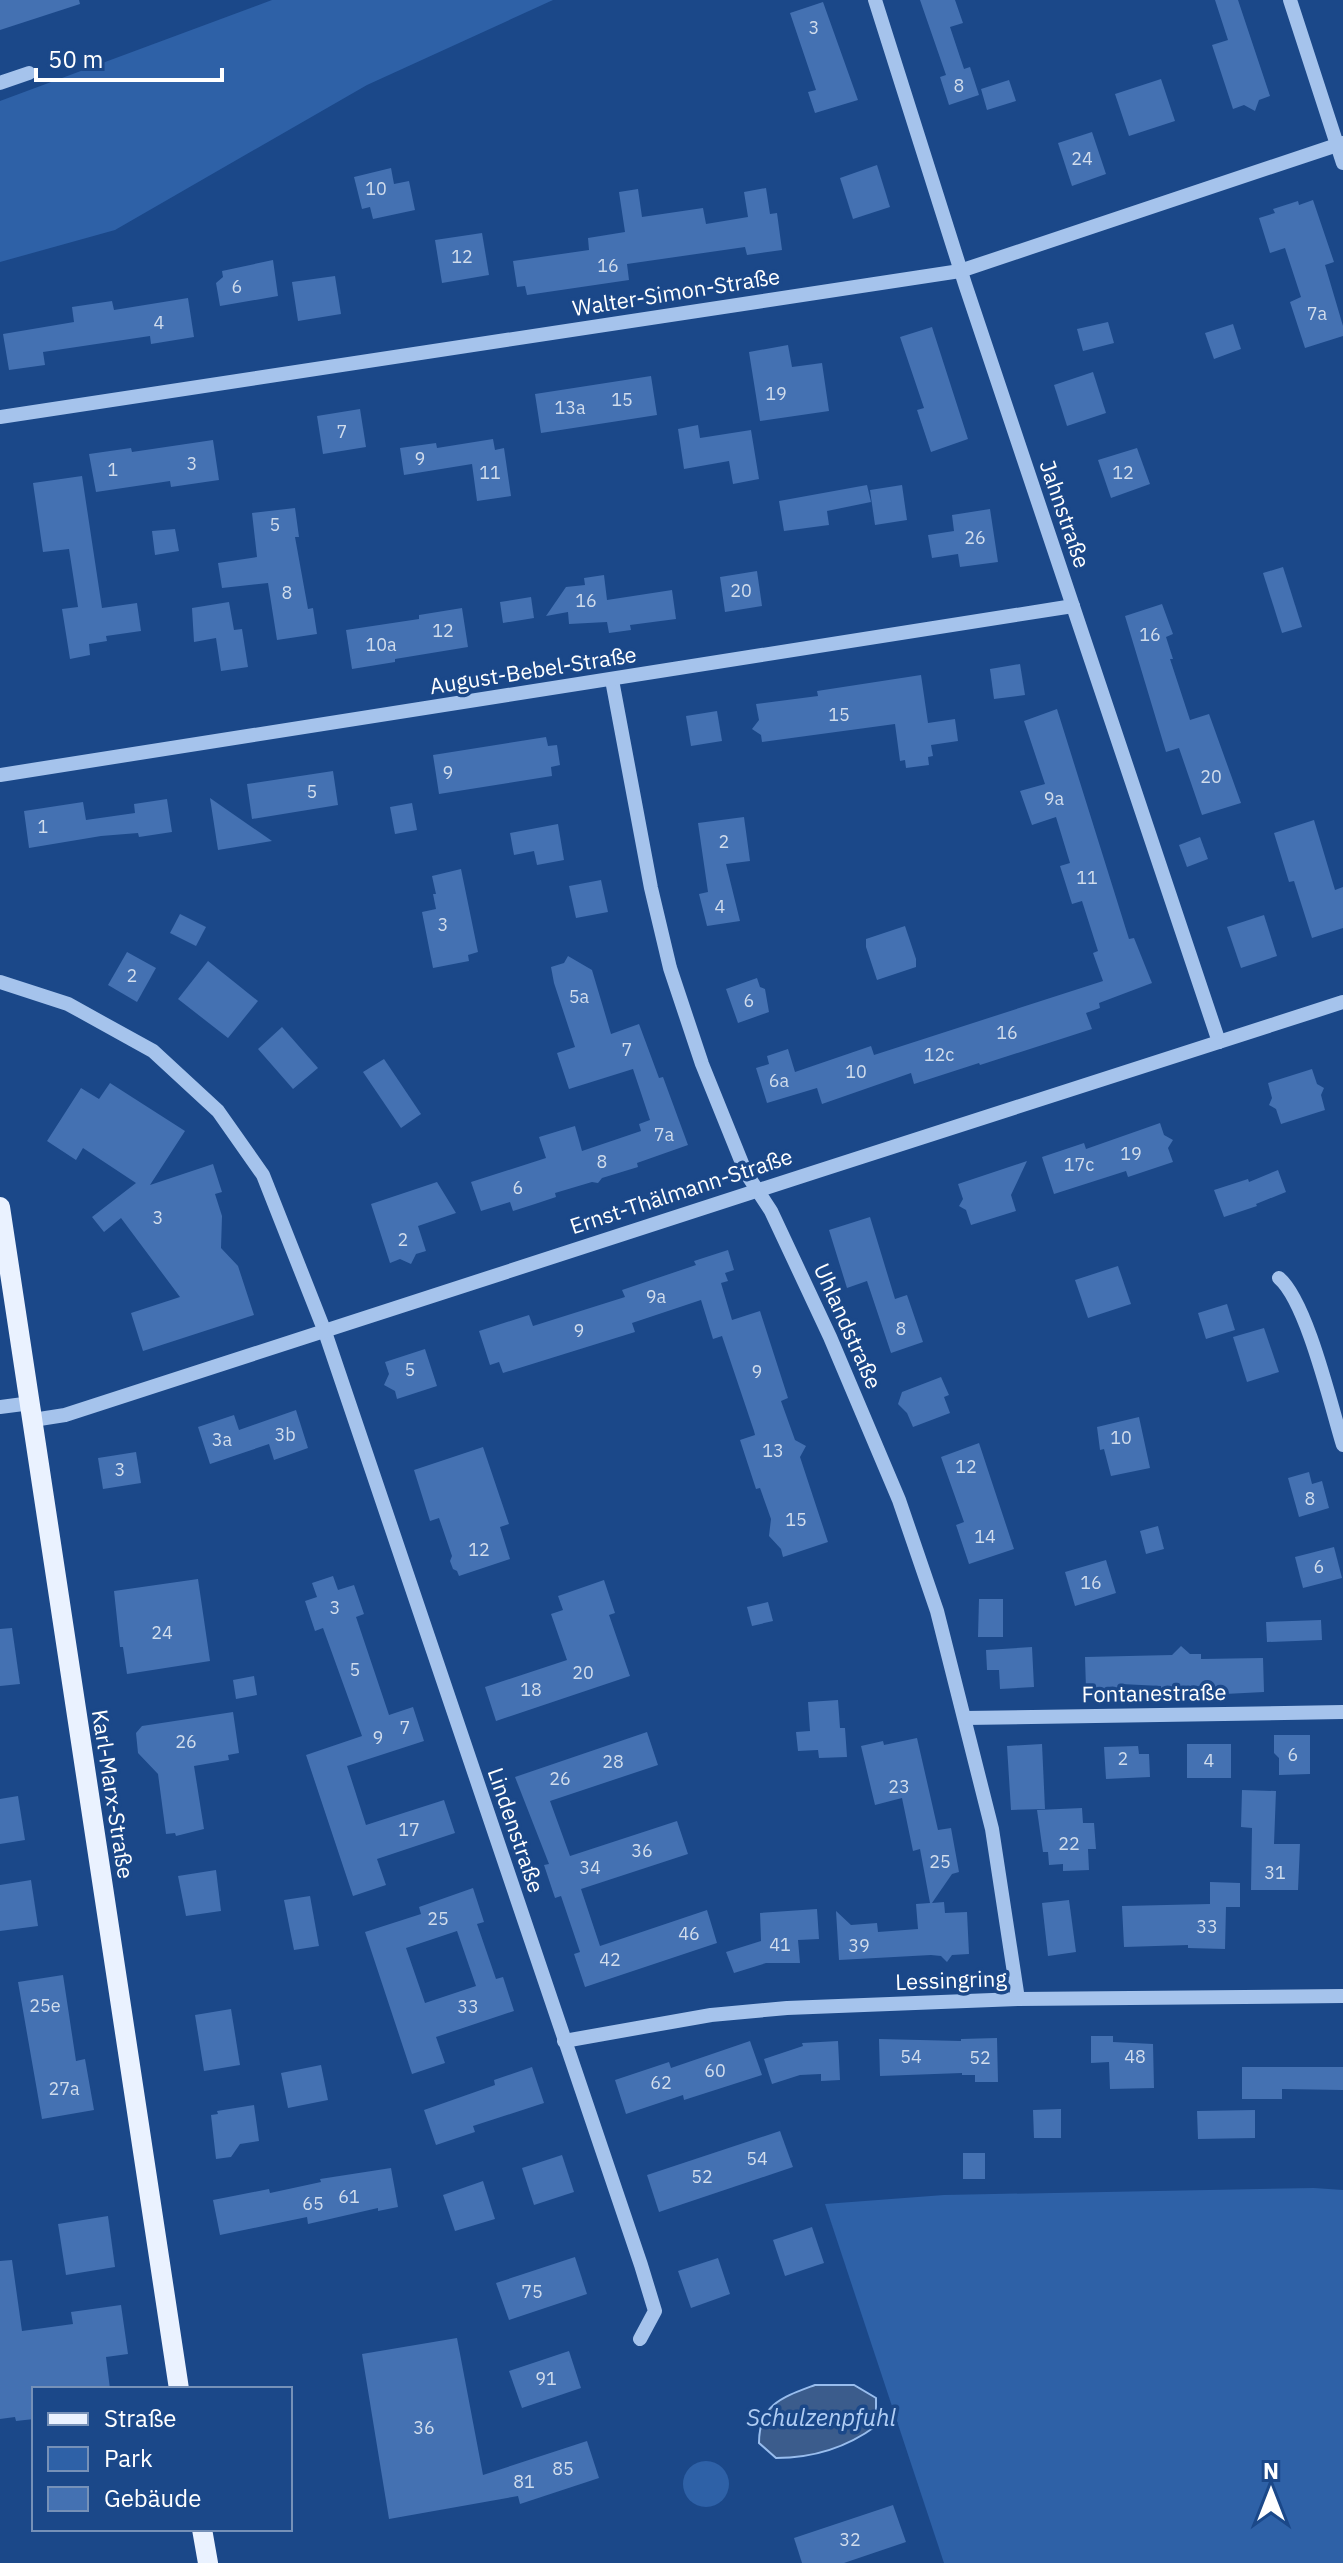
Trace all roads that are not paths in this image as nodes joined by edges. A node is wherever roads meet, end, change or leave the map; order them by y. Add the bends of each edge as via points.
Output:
1 (875, 0) edge
2 (1290, 0) edge
3 (29, 73) dead end
4 (0, 83) edge
5 (1340, 144) edge
6 (1343, 163) edge
7 (960, 271) junction
8 (0, 417) edge
9 (1073, 606) junction
10 (612, 680) junction
11 (0, 775) edge
12 (0, 982) edge
13 (1343, 1002) edge
14 (1219, 1042) junction
15 (756, 1190) junction
16 (0, 1207) edge
17 (1279, 1278) dead end
18 (325, 1332) junction
19 (3, 1407) edge
20 (32, 1412) junction
21 (1343, 1445) edge
22 (1343, 1712) edge
23 (965, 1718) junction
24 (1343, 1996) edge
25 (1018, 1999) junction
26 (564, 2041) junction
27 (640, 2339) dead end
28 (179, 2387) edge
29 (202, 2531) edge
30 (208, 2563) edge

1 - 7 street, Jahnstraße
2 - 5 street
3 - 4 street
5 - 6 street
5 - 7 street, Walter-Simon-Straße
7 - 8 street, Walter-Simon-Straße
7 - 9 street, Jahnstraße
9 - 10 street, August-Bebel-Straße
9 - 14 street, Jahnstraße
10 - 11 street, August-Bebel-Straße
10 - 15 street, Uhlandstraße via 670,968 706,1074
12 - 18 street, Lindenstraße via 68,1004 153,1051 218,1111 263,1175
13 - 14 street, Ernst-Thälmann-Straße
14 - 15 street, Ernst-Thälmann-Straße
15 - 18 street, Ernst-Thälmann-Straße
15 - 23 street, Uhlandstraße via 830,1337 899,1500 937,1611
16 - 20 main road, Karl-Marx-Straße
17 - 21 street via 1289,1287 1313,1344
18 - 20 street, Ernst-Thälmann-Straße via 65,1415
18 - 26 street, Lindenstraße
19 - 20 street, Ernst-Thälmann-Straße
20 - 28 main road, Karl-Marx-Straße
22 - 23 street, Fontanestraße
23 - 25 street, Uhlandstraße via 992,1829
24 - 25 street, Lessingring
25 - 26 street, Lessingring via 711,2015
26 - 27 street, Lindenstraße via 655,2311
29 - 30 main road

